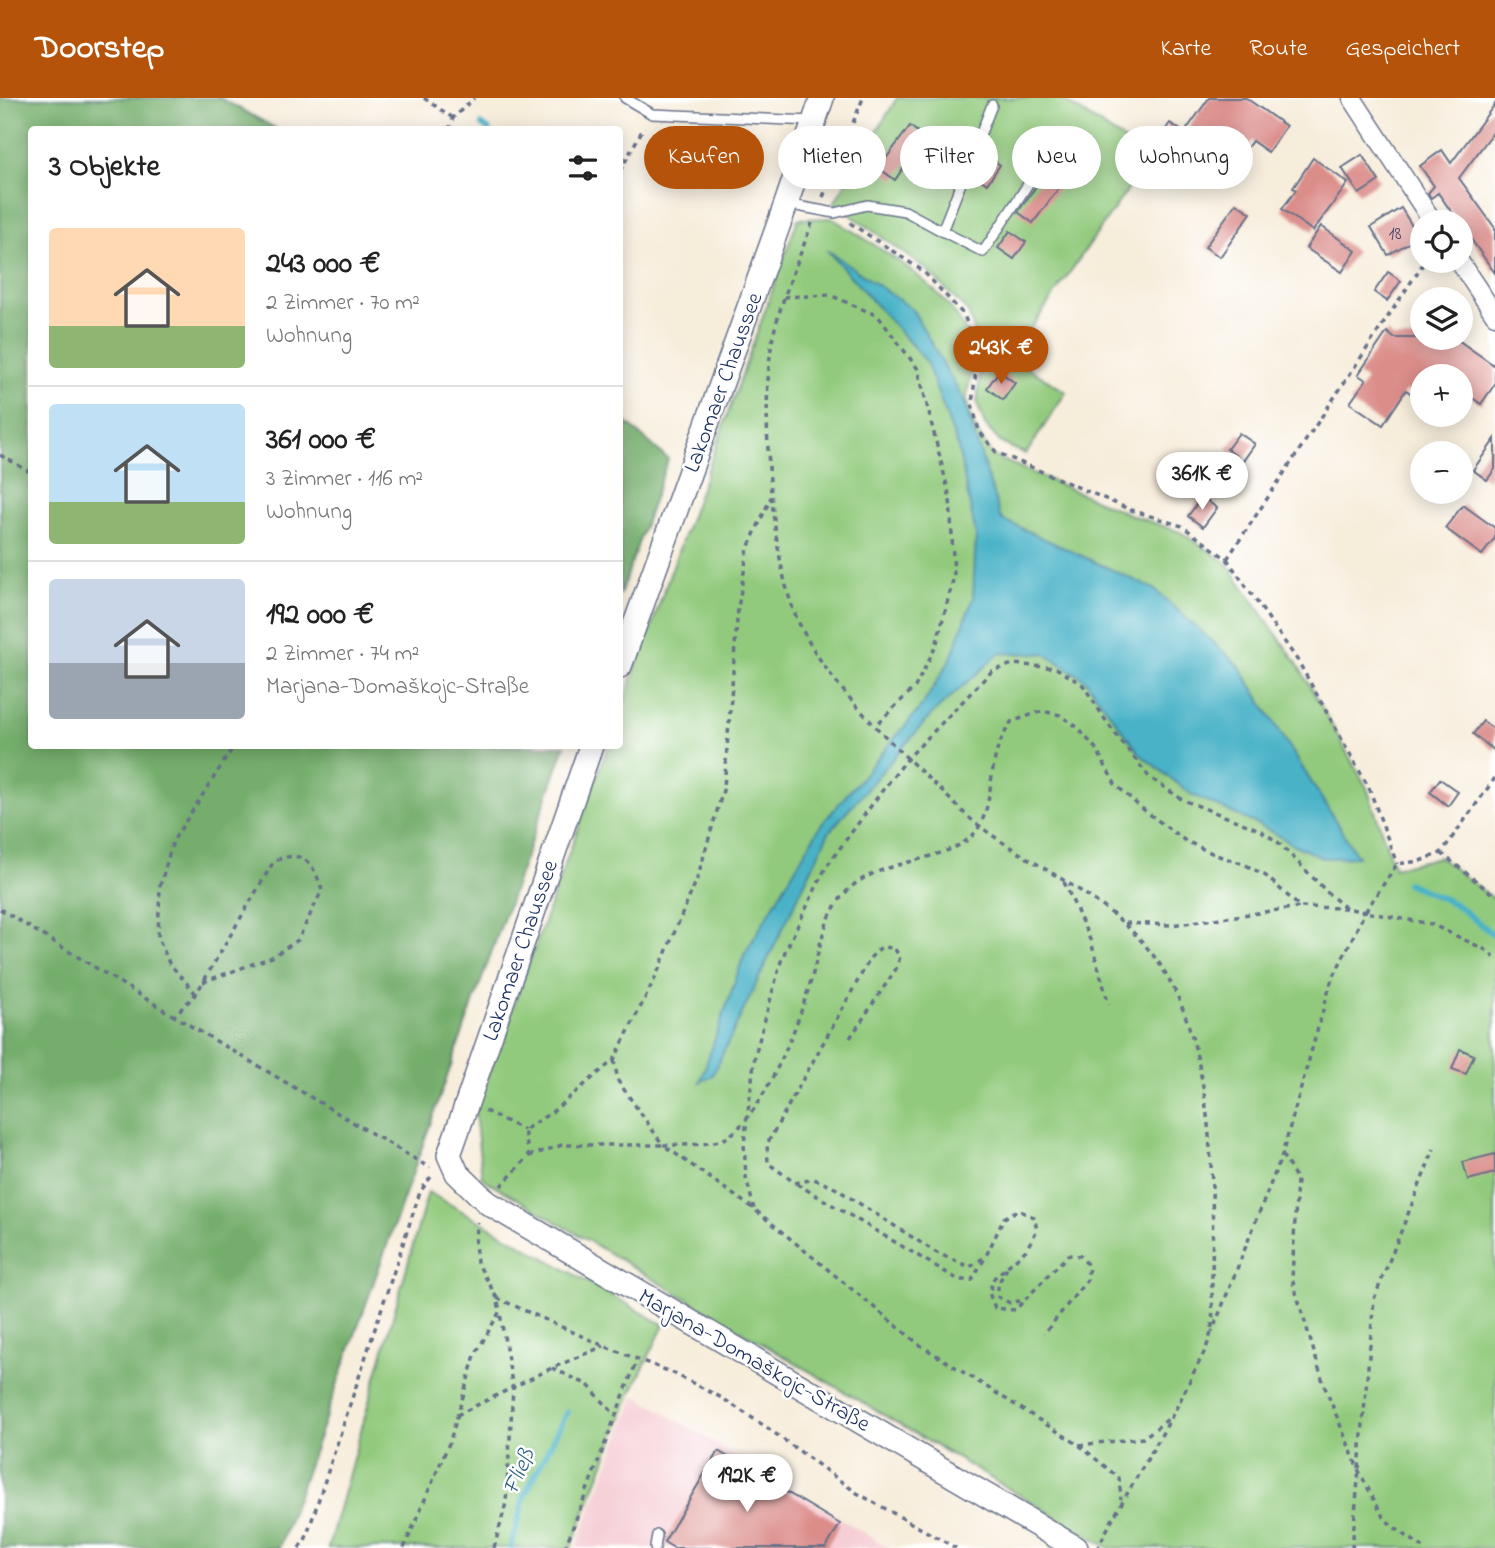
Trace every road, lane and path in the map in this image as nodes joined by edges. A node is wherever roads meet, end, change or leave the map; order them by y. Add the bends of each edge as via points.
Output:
1 (424, 98) edge
2 (474, 98) edge
3 (625, 98) edge
4 (822, 98) edge
5 (863, 98) edge
6 (1352, 98) edge
7 (992, 105) dead end
8 (652, 114) junction
9 (453, 118) junction
10 (814, 121) junction
11 (450, 126) edge
12 (623, 166) edge
13 (1024, 189) edge
14 (786, 205) junction
15 (817, 210) junction
16 (1425, 210) edge
17 (835, 213) junction
18 (942, 231) junction
19 (1417, 273) edge
20 (1467, 273) edge
21 (785, 296) junction
22 (1495, 315) edge
23 (0, 454) edge
24 (28, 471) edge
25 (772, 495) junction
26 (1227, 559) junction
27 (623, 658) edge
28 (875, 726) junction
29 (232, 749) edge
30 (590, 749) edge
31 (908, 758) junction
32 (1495, 778) edge
33 (979, 827) junction
34 (1441, 853) junction
35 (1397, 864) junction
36 (1063, 880) junction
37 (1495, 896) edge
38 (1300, 907) junction
39 (1346, 908) junction
40 (0, 909) edge
41 (1365, 912) junction
42 (1125, 923) junction
43 (1495, 958) edge
44 (203, 982) junction
45 (196, 994) junction
46 (1109, 1005) dead end
47 (174, 1016) junction
48 (850, 1038) dead end
49 (614, 1060) junction
50 (467, 1103) junction
51 (748, 1116) junction
52 (524, 1130) junction
53 (663, 1145) junction
54 (1434, 1149) dead end
55 (449, 1155) joint
56 (1282, 1155) junction
57 (529, 1156) junction
58 (795, 1183) junction
59 (488, 1203) junction
60 (754, 1209) junction
61 (986, 1256) junction
62 (1009, 1265) junction
63 (497, 1298) junction
64 (1025, 1300) junction
65 (500, 1311) junction
66 (1044, 1334) dead end
67 (1210, 1337) junction
68 (604, 1346) junction
69 (637, 1360) junction
70 (552, 1368) junction
71 (513, 1389) junction
72 (457, 1415) junction
73 (616, 1416) junction
74 (1173, 1416) junction
75 (1079, 1445) junction
76 (1359, 1471) junction
77 (1121, 1502) junction
78 (657, 1535) dead end
79 (299, 1548) edge
80 (404, 1548) edge
81 (494, 1548) edge
82 (565, 1548) edge
83 (654, 1548) edge
84 (956, 1548) edge
85 (1076, 1548) edge
86 (1097, 1548) edge
87 (1352, 1548) edge
88 (1424, 1548) edge

1 - 9 path
2 - 9 path
3 - 8 lane
4 - 10 street, Lakomaer Chaussee
5 - 15 path
6 - 16 street
7 - 18 lane
8 - 10 lane
8 - 12 path
9 - 11 path
10 - 14 street, Lakomaer Chaussee
13 - 18 lane via 983,252
14 - 15 lane
14 - 27 street, Lakomaer Chaussee
15 - 17 lane
15 - 21 path
17 - 18 lane via 867,205 905,211
17 - 26 path via 923,271 964,315 978,354 972,404 979,431 996,452 1131,510 1182,526
19 - 26 path
20 - 22 street
21 - 25 path via 773,336 766,391
21 - 28 path via 830,295 878,316 918,369 950,498 954,576 936,646 915,687
23 - 24 path
25 - 28 path via 782,568 795,614 820,659
25 - 49 path via 748,548 738,608 723,787 697,879
26 - 35 path via 1298,661 1369,788
28 - 31 path
29 - 45 path via 173,841 160,886 158,937 169,962
30 - 50 street, Lakomaer Chaussee
31 - 33 path
31 - 39 path via 992,671 1013,664 1056,668 1083,684 1149,777 1183,800 1260,830
31 - 51 path via 826,867 782,958 755,1055
32 - 34 path
33 - 36 path
33 - 38 path via 998,747 1011,722 1042,711 1060,715 1084,735 1115,784 1140,807 1184,839 1266,876
33 - 51 path via 954,849 881,870 848,889 822,932 809,988 779,1064
34 - 35 path
34 - 37 path
35 - 41 path
36 - 42 path
36 - 46 path via 1091,942
38 - 39 path
38 - 42 path via 1171,925
39 - 41 path
40 - 47 path
41 - 43 path via 1430,924
41 - 56 path via 1331,982
42 - 67 path via 1174,987 1207,1105 1213,1228
44 - 44 path via 274,861 301,857 312,866 322,890 298,940 272,957
44 - 45 path
45 - 47 path
47 - 79 path via 435,1171 420,1192
48 - 58 path via 896,969 900,957 894,948 881,947 871,957 767,1144 768,1163
49 - 52 path
49 - 53 path via 618,1081
50 - 52 path
50 - 55 street, Lakomaer Chaussee
51 - 53 path via 724,1139
51 - 60 path via 746,1177
52 - 57 path
53 - 57 path via 562,1145
53 - 60 path
54 - 76 path via 1374,1298
55 - 59 street, Marjana-Domaškojc-Straße via 457,1173
56 - 67 path
56 - 76 path via 1297,1179 1292,1279 1324,1385
57 - 59 path
58 - 61 path via 814,1180 835,1188 954,1262 970,1267
58 - 61 path via 959,1280 972,1280
59 - 63 path via 474,1242 477,1262
59 - 85 street, Marjana-Domaškojc-Straße
60 - 75 path via 920,1345
61 - 62 path via 1004,1218 1018,1210 1034,1216 1037,1230 1026,1250
62 - 64 path via 998,1284 998,1297 1010,1303
62 - 64 path via 994,1278 989,1293 995,1308 1015,1310
63 - 65 path
63 - 68 path
64 - 66 path via 1068,1255 1081,1256 1089,1267 1087,1280
65 - 71 path
65 - 72 path via 475,1355
67 - 74 path
68 - 69 path
68 - 70 path
69 - 73 path
69 - 84 path via 722,1398 857,1493
70 - 71 path
70 - 73 path via 588,1385
71 - 72 path
71 - 81 path via 506,1503
72 - 80 path
73 - 82 path
74 - 75 path via 1143,1438
74 - 77 path
75 - 77 path via 1119,1478
76 - 87 path
76 - 88 path via 1392,1527
77 - 86 path
78 - 83 lane

